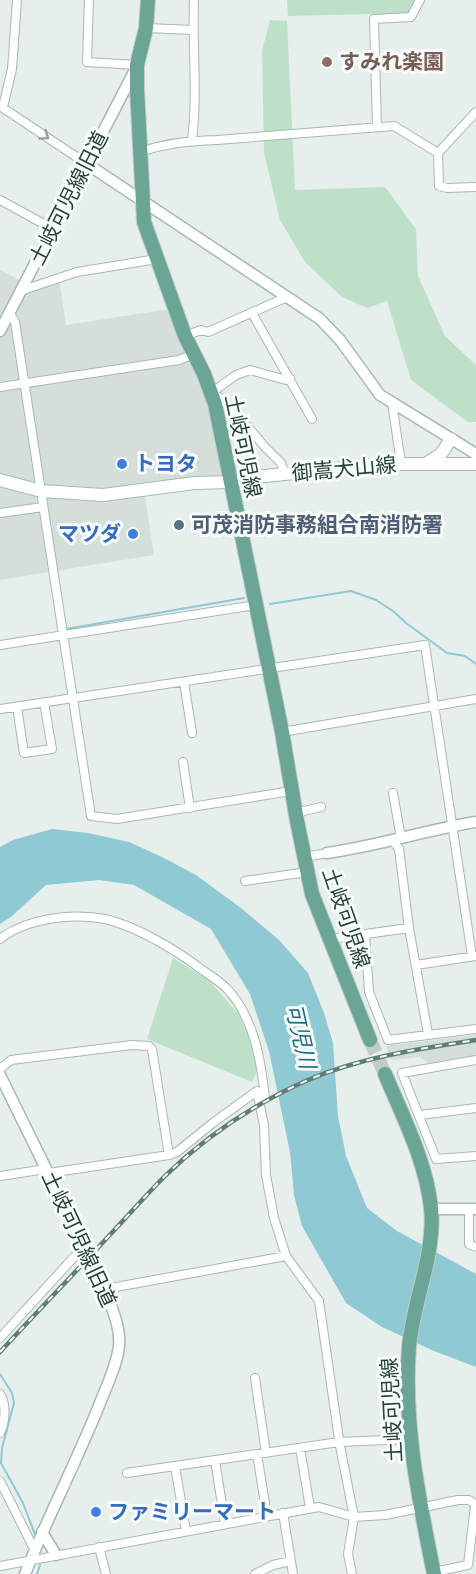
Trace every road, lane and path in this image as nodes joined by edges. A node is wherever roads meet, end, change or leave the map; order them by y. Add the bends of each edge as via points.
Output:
1 (17, 0) edge
2 (89, 0) edge
3 (148, 0) edge
4 (194, 0) edge
5 (420, 0) edge
6 (146, 28) junction
7 (192, 30) junction
8 (137, 65) junction
9 (1, 107) edge
10 (476, 112) edge
11 (377, 127) junction
12 (192, 140) junction
13 (140, 152) junction
14 (438, 153) junction
15 (87, 164) junction
16 (476, 187) edge
17 (0, 200) edge
18 (142, 200) junction
19 (53, 228) junction
20 (157, 259) junction
21 (20, 291) junction
22 (287, 297) junction
23 (9, 312) junction
24 (252, 313) junction
25 (0, 331) edge
26 (185, 336) junction
27 (194, 354) junction
28 (290, 378) junction
29 (24, 383) junction
30 (0, 387) edge
31 (210, 393) junction
32 (392, 403) junction
33 (312, 419) dead end
34 (451, 439) junction
35 (476, 454) edge
36 (400, 463) junction
37 (426, 463) junction
38 (476, 464) edge
39 (285, 474) junction
40 (0, 480) edge
41 (230, 482) junction
42 (41, 491) junction
43 (43, 507) junction
44 (0, 513) edge
45 (256, 605) junction
46 (63, 635) junction
47 (0, 645) edge
48 (269, 668) junction
49 (184, 682) junction
50 (72, 698) junction
51 (476, 699) edge
52 (44, 702) junction
53 (433, 705) junction
54 (17, 706) junction
55 (0, 709) edge
56 (282, 732) junction
57 (192, 733) dead end
58 (183, 762) dead end
59 (291, 791) junction
60 (393, 793) dead end
61 (321, 807) dead end
62 (190, 808) junction
63 (295, 813) junction
64 (476, 822) edge
65 (451, 826) junction
66 (397, 839) junction
67 (327, 853) joint
68 (304, 857) junction
69 (308, 872) junction
70 (244, 882) dead end
71 (409, 928) junction
72 (365, 935) junction
73 (0, 939) edge
74 (330, 939) junction
75 (474, 956) edge
76 (416, 965) junction
77 (476, 1029) edge
78 (428, 1034) junction
79 (370, 1040) tunnel mouth
80 (476, 1060) edge
81 (0, 1070) edge
82 (384, 1074) tunnel mouth
83 (0, 1075) edge
84 (265, 1098) dead end
85 (476, 1108) edge
86 (420, 1115) junction
87 (169, 1155) junction
88 (476, 1156) edge
89 (47, 1171) junction
90 (0, 1176) edge
91 (431, 1209) junction
92 (472, 1209) edge
93 (84, 1246) junction
94 (476, 1247) edge
95 (286, 1256) junction
96 (105, 1289) junction
97 (0, 1338) edge
98 (255, 1378) dead end
99 (0, 1394) edge
100 (0, 1433) edge
101 (411, 1439) junction
102 (339, 1442) junction
103 (300, 1448) junction
104 (261, 1453) junction
105 (215, 1460) junction
106 (175, 1466) junction
107 (127, 1473) dead end
108 (0, 1481) edge
109 (476, 1505) edge
110 (310, 1508) junction
111 (421, 1508) junction
112 (284, 1513) junction
113 (267, 1516) junction
114 (354, 1516) junction
115 (225, 1524) junction
116 (186, 1531) junction
117 (41, 1534) junction
118 (99, 1547) junction
119 (34, 1549) junction
120 (56, 1555) junction
121 (30, 1560) junction
122 (291, 1561) junction
123 (0, 1566) edge
124 (434, 1573) edge
125 (25, 1574) edge
126 (106, 1574) edge
127 (255, 1574) edge
128 (294, 1574) edge
129 (352, 1574) edge

1 - 9 street via 12,69
2 - 8 street via 87,62
3 - 6 main road, 土岐可児線
4 - 7 street
5 - 11 street via 411,16 374,19
6 - 7 street
6 - 8 main road, 土岐可児線
7 - 12 street via 196,106
8 - 13 main road, 土岐可児線
8 - 15 street, 土岐可児線旧道
9 -> 15 street
10 - 14 street
11 - 12 street
11 - 14 street via 393,126
12 - 13 street
13 - 18 main road, 土岐可児線
14 - 16 street via 439,186
15 - 18 street
15 - 19 street, 土岐可児線旧道
17 - 19 street
18 - 20 main road, 土岐可児線 via 144,222
18 - 22 street
19 - 21 street, 土岐可児線旧道
20 - 21 street via 77,272
20 - 26 main road, 土岐可児線
21 - 23 street, 土岐可児線旧道
22 - 24 street
22 - 32 street via 340,340 374,388
23 - 25 street, 土岐可児線旧道
23 - 29 street via 15,322
24 - 26 street via 208,332 201,330
24 - 28 street
26 - 27 main road, 土岐可児線
27 - 29 street via 178,360
27 - 31 main road, 土岐可児線
28 - 31 street via 250,370
28 - 33 street
29 - 30 street
29 - 42 street
31 - 39 street via 236,413 281,463
31 - 41 main road, 土岐可児線
32 - 34 street
32 - 36 street
34 - 35 street
34 - 37 main road via 441,454
36 - 37 main road, 御嵩犬山線
36 - 39 main road, 御嵩犬山線
37 - 38 main road, 御嵩犬山線
39 - 41 main road, 御嵩犬山線
40 - 42 main road, 御嵩犬山線
41 - 42 main road, 御嵩犬山線 via 103,495
41 - 45 main road, 土岐可児線
42 - 43 street
43 - 44 street
43 - 46 street
45 - 46 street
45 - 48 main road, 土岐可児線
46 - 47 street
46 - 50 street
48 - 49 street
48 - 53 street via 425,645
48 - 56 main road, 土岐可児線
49 - 50 street
49 - 57 street
50 - 52 street
50 - 62 street via 91,816 117,819
51 - 53 street
52 - 54 street
52 - 54 street via 52,749 24,753
53 - 56 street
53 - 65 street
54 - 55 street
56 - 59 main road, 土岐可児線
58 - 62 street
59 - 62 street
59 - 63 main road, 土岐可児線
60 - 66 street
61 - 63 street
63 - 68 main road, 土岐可児線
64 - 65 street
65 - 66 street
65 - 75 street
66 - 67 street
66 - 71 street
67 - 68 street
68 - 69 main road, 土岐可児線
69 - 70 street
69 - 74 main road, 土岐可児線 via 312,894
71 - 72 street
71 - 76 street
72 - 74 street
72 - 78 street via 369,992 388,1040
73 - 84 street via 32,922 66,917 105,920 149,936 184,956 229,990 240,1006 256,1041
74 - 79 main road, 土岐可児線
75 - 76 street
76 - 78 street
77 - 78 street
80 - 86 street via 402,1074
81 - 87 street via 11,1060 148,1046 152,1049
82 - 91 main road, 土岐可児線 via 423,1166
83 - 89 street, 土岐可児線旧道
85 - 86 street
86 - 88 street via 436,1159
87 - 89 street
87 - 95 street via 257,1091 264,1125 266,1175
89 - 90 street
89 - 93 street, 土岐可児線旧道
91 - 92 street
91 - 101 main road, 土岐可児線 via 431,1238 409,1349
92 - 94 street via 469,1244
93 - 96 street, 土岐可児線旧道
93 - 97 street
95 - 96 street
95 - 102 street via 319,1301
96 - 117 street, 土岐可児線旧道 via 117,1323 119,1346 115,1365
98 - 104 street
99 - 100 street via 4,1423
101 - 102 street
101 - 111 main road, 土岐可児線
102 - 103 street
102 - 114 street
103 - 104 street
103 - 110 street
104 - 105 street
104 - 113 street
105 - 106 street
105 - 115 street
106 - 107 street
106 - 116 street
108 - 119 street
109 - 111 street via 458,1500
109 - 124 street via 468,1565
110 - 112 street
110 - 114 street
111 - 114 street
111 - 124 main road, 土岐可児線
112 - 113 street
112 - 122 street
113 - 115 street
114 - 129 street via 348,1554
115 - 116 street
116 - 118 street
117 - 119 street, 土岐可児線旧道
117 - 120 street
118 - 120 street
118 - 126 street
119 - 121 street, 土岐可児線旧道
120 - 121 street
121 - 123 street
121 - 125 street, 土岐可児線旧道
122 - 127 street
122 - 128 street

